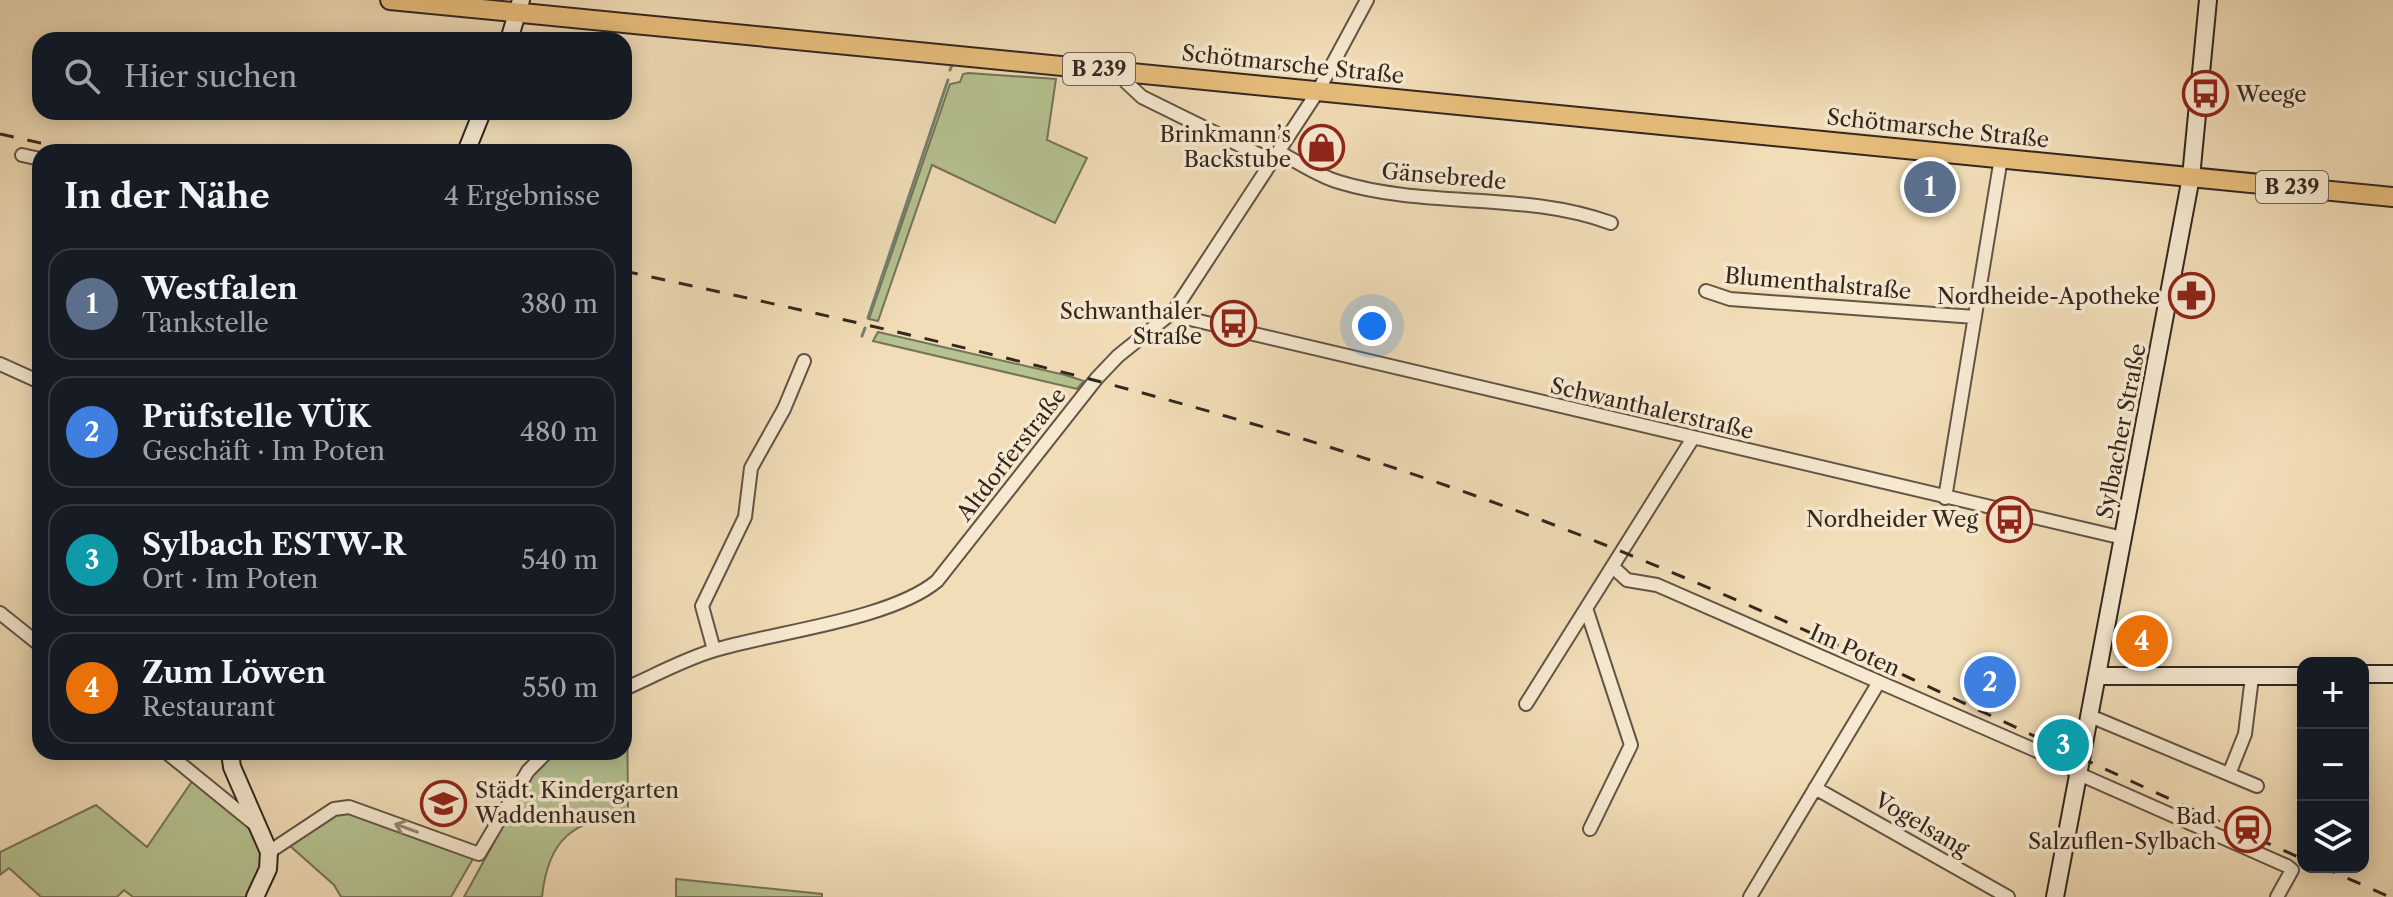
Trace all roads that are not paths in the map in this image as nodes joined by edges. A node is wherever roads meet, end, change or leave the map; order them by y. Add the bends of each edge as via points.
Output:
1 (390, 0) edge
2 (1367, 0) edge
3 (2208, 0) edge
4 (520, 6) edge
5 (512, 32) edge
6 (1126, 82) dead end
7 (1318, 91) junction
8 (479, 120) edge
9 (469, 144) edge
10 (22, 155) dead end
11 (1275, 156) junction
12 (32, 157) edge
13 (2001, 158) junction
14 (2191, 177) junction
15 (2393, 197) edge
16 (1611, 223) dead end
17 (1706, 291) dead end
18 (1174, 311) junction
19 (1975, 317) junction
20 (804, 361) dead end
21 (0, 364) edge
22 (32, 378) edge
23 (1693, 438) junction
24 (1945, 498) junction
25 (2123, 538) junction
26 (1614, 568) junction
27 (1587, 611) junction
28 (0, 613) edge
29 (32, 639) edge
30 (714, 650) junction
31 (2369, 674) edge
32 (2393, 674) edge
33 (2098, 676) junction
34 (2297, 676) edge
35 (2252, 677) junction
36 (1879, 682) junction
37 (632, 686) edge
38 (1526, 704) dead end
39 (2090, 716) junction
40 (176, 760) edge
41 (231, 760) edge
42 (539, 760) edge
43 (2079, 774) junction
44 (2229, 774) junction
45 (2257, 786) dead end
46 (1815, 788) junction
47 (259, 828) junction
48 (1590, 829) dead end
49 (269, 852) junction
50 (255, 897) edge
51 (1750, 897) edge
52 (2008, 897) edge
53 (2055, 897) edge
54 (2277, 897) edge

1 - 4 main road, Schötmarsche Straße / B 239
2 - 7 street, Altdorferstraße
3 - 14 main road, Sylbacher Straße
4 - 5 main road
4 - 7 main road, Schötmarsche Straße / B 239
6 - 11 street, Gänsebrede via 1142,97
7 - 11 street, Altdorferstraße
7 - 13 main road, Schötmarsche Straße / B 239
8 - 9 main road
10 - 12 street
11 - 16 street, Gänsebrede via 1366,189 1522,203 1581,212
11 - 18 street, Altdorferstraße
13 - 14 main road, Schötmarsche Straße / B 239
13 - 19 street
14 - 15 main road, B 239
14 - 25 main road, Sylbacher Straße
17 - 19 street, Blumenthalstraße via 1730,299
18 - 23 street, Schwanthalerstraße
18 - 30 street, Altdorferstraße via 1097,378 925,590 781,636
19 - 24 street
20 - 30 street via 751,468 745,517 702,606
21 - 22 street
23 - 24 street, Schwanthalerstraße
23 - 26 street
24 - 25 street, Schwanthalerstraße
25 - 33 main road, Sylbacher Straße
26 - 27 street
26 - 36 street, Im Poten via 1627,580 1657,585
27 - 38 street
27 - 48 street via 1631,745
28 - 29 street
30 - 37 street, Altdorferstraße
31 - 32 main road
33 - 35 main road
33 - 39 main road, Sylbacher Straße
34 - 35 main road
35 - 44 street via 2245,734
36 - 43 street, Im Poten
36 - 46 street
39 - 43 main road, Sylbacher Straße
39 - 44 street
40 - 47 street
41 - 47 main road
42 -> 49 street via 479,854 349,807 334,809
43 - 53 main road, Sylbacher Straße
43 - 54 street via 2287,866 2292,870
44 - 45 street
46 - 51 street
46 - 52 street, Vogelsang
47 - 49 main road
49 - 50 main road via 268,869

